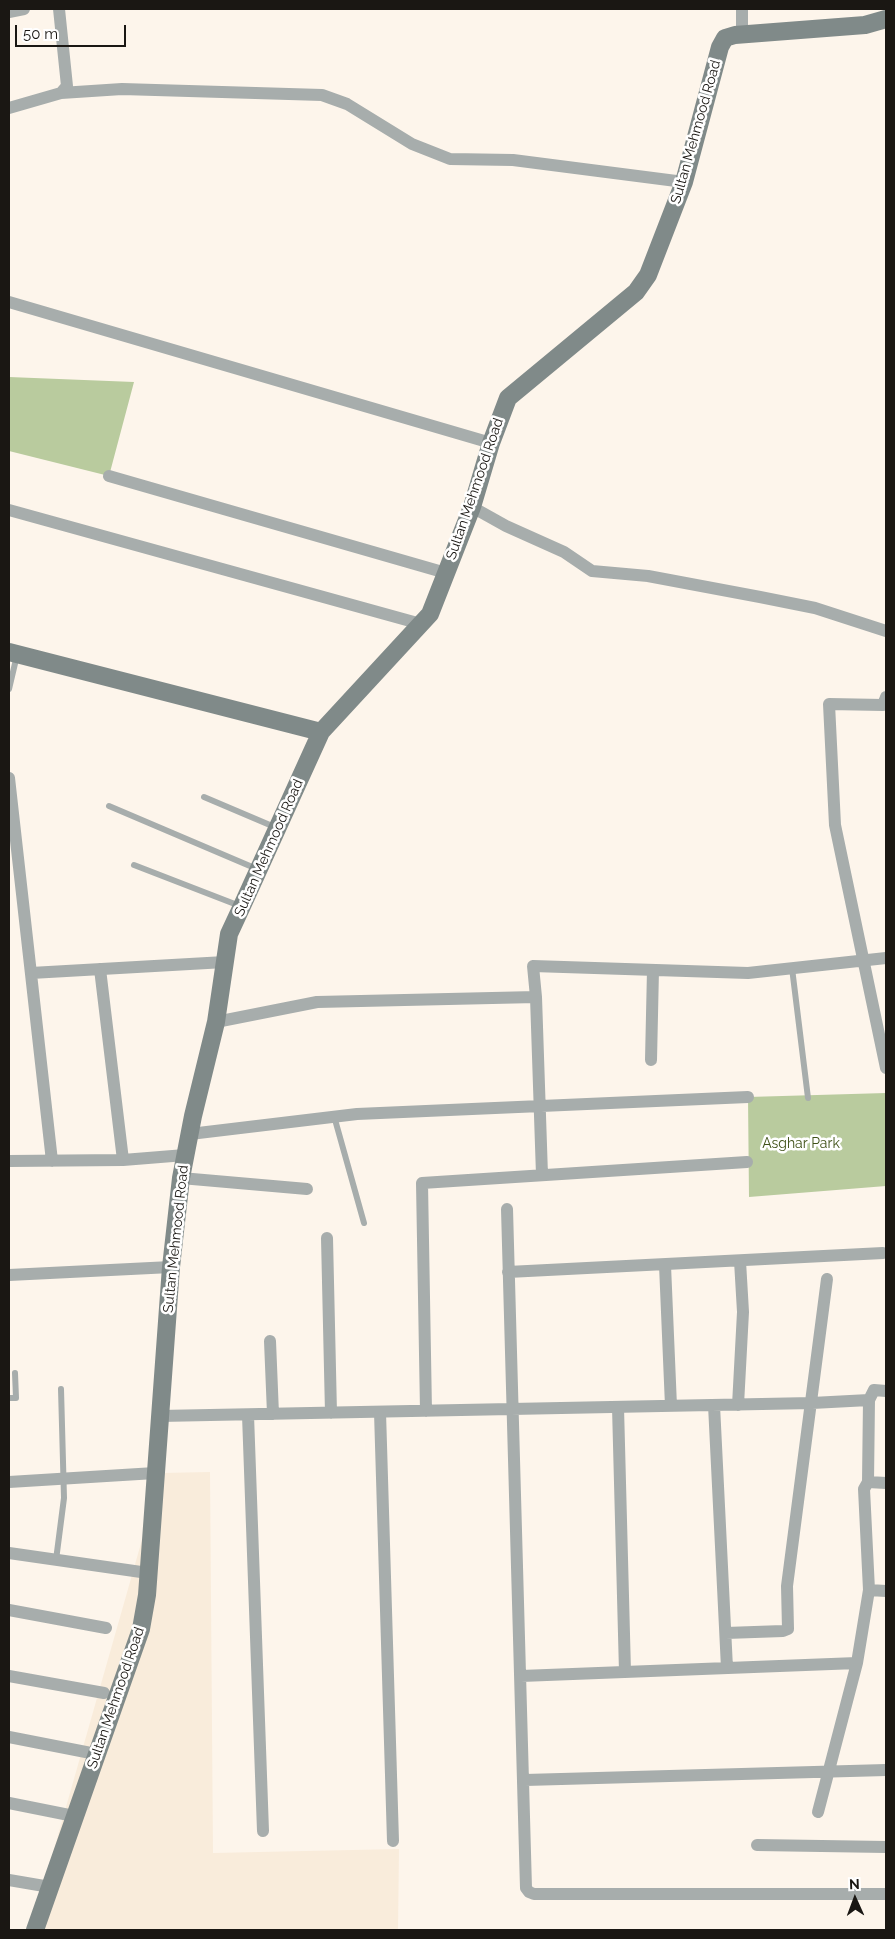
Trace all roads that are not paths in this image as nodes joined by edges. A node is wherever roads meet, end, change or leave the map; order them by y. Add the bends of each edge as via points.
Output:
1 (24, 9) edge
2 (59, 9) edge
3 (742, 9) edge
4 (9, 12) edge
5 (886, 20) edge
6 (742, 34) junction
7 (61, 93) junction
8 (9, 108) edge
9 (684, 182) junction
10 (9, 302) edge
11 (490, 443) junction
12 (109, 476) dead end
13 (472, 507) junction
14 (9, 510) edge
15 (446, 573) junction
16 (421, 624) junction
17 (886, 631) edge
18 (13, 653) edge
19 (9, 689) edge
20 (886, 697) edge
21 (321, 732) junction
22 (9, 778) edge
23 (204, 797) dead end
24 (109, 806) dead end
25 (12, 827) edge
26 (277, 828) junction
27 (134, 865) dead end
28 (259, 869) junction
29 (242, 906) junction
30 (886, 958) edge
31 (863, 960) junction
32 (224, 962) junction
33 (792, 968) junction
34 (100, 970) junction
35 (653, 970) junction
36 (31, 973) junction
37 (536, 997) junction
38 (216, 1022) junction
39 (650, 1060) dead end
40 (886, 1068) edge
41 (748, 1097) dead end
42 (808, 1098) dead end
43 (540, 1106) junction
44 (334, 1116) junction
45 (190, 1134) junction
46 (185, 1155) junction
47 (122, 1160) junction
48 (9, 1161) edge
49 (52, 1161) junction
50 (747, 1162) dead end
51 (542, 1175) junction
52 (181, 1178) junction
53 (307, 1189) dead end
54 (507, 1209) dead end
55 (364, 1224) dead end
56 (327, 1238) dead end
57 (883, 1254) dead end
58 (740, 1261) junction
59 (665, 1264) junction
60 (171, 1267) junction
61 (508, 1272) junction
62 (9, 1275) edge
63 (827, 1280) dead end
64 (270, 1341) dead end
65 (15, 1373) dead end
66 (61, 1389) dead end
67 (886, 1391) edge
68 (9, 1398) edge
69 (869, 1400) junction
70 (812, 1403) junction
71 (714, 1405) junction
72 (738, 1405) junction
73 (671, 1406) junction
74 (618, 1407) junction
75 (512, 1409) junction
76 (426, 1411) junction
77 (380, 1412) junction
78 (331, 1413) junction
79 (273, 1414) junction
80 (248, 1415) junction
81 (160, 1416) junction
82 (155, 1473) junction
83 (64, 1478) junction
84 (9, 1482) edge
85 (868, 1482) junction
86 (886, 1483) edge
87 (9, 1553) edge
88 (56, 1560) junction
89 (148, 1573) junction
90 (869, 1590) junction
91 (886, 1591) edge
92 (9, 1610) edge
93 (106, 1628) dead end
94 (726, 1633) junction
95 (857, 1663) junction
96 (727, 1668) junction
97 (625, 1672) junction
98 (9, 1676) edge
99 (521, 1676) junction
100 (104, 1692) dead end
101 (9, 1737) edge
102 (96, 1754) junction
103 (886, 1770) edge
104 (830, 1771) junction
105 (525, 1780) junction
106 (9, 1803) edge
107 (818, 1812) dead end
108 (74, 1816) junction
109 (263, 1831) dead end
110 (394, 1841) dead end
111 (756, 1845) dead end
112 (886, 1847) edge
113 (9, 1880) edge
114 (50, 1887) junction
115 (886, 1894) edge
116 (35, 1930) edge

1 - 4 street
2 - 7 street via 67,86
3 - 6 street
5 - 6 street, Sultan Mehmood Road via 865,25
6 - 9 street, Sultan Mehmood Road via 726,38 720,48
7 - 8 street
7 - 9 street via 122,89 322,95 347,104 412,144 450,159 512,160
9 - 11 street, Sultan Mehmood Road via 648,275 636,292 508,398
10 - 11 street
11 - 13 street, Sultan Mehmood Road
12 - 15 street
13 - 15 street, Sultan Mehmood Road
13 - 17 street via 564,552 592,572 648,576 797,604
14 - 16 street
15 - 16 street, Sultan Mehmood Road via 430,614
16 - 21 street, Sultan Mehmood Road
18 - 19 lane
18 - 21 street
20 - 31 street via 883,705 829,704 834,825
21 - 26 street, Sultan Mehmood Road
22 - 25 street
23 - 26 lane
24 - 28 lane
25 - 36 street
26 - 28 street, Sultan Mehmood Road
27 - 29 lane
28 - 29 street, Sultan Mehmood Road
29 - 32 street, Sultan Mehmood Road via 229,934
30 - 31 street
31 - 33 street
31 - 40 street
32 - 34 street
32 - 38 street, Sultan Mehmood Road
33 - 35 street via 748,973
33 - 42 lane
34 - 36 street
34 - 47 street
35 - 37 street via 534,966
35 - 39 street
36 - 49 street
37 - 38 street via 317,1002
37 - 43 street
38 - 45 street, Sultan Mehmood Road
41 - 43 street
43 - 44 street
43 - 51 street
44 - 45 street
44 - 55 lane
45 - 46 street, Sultan Mehmood Road
46 - 47 street
46 - 52 street, Sultan Mehmood Road
47 - 49 street
48 - 49 street
50 - 51 street
51 - 76 street via 422,1183
52 - 53 street
52 - 60 street, Sultan Mehmood Road
54 - 61 street
56 - 78 street
57 - 58 street
58 - 59 street
58 - 72 street via 744,1312
59 - 61 street
59 - 73 street
60 - 62 street
60 - 81 street, Sultan Mehmood Road
61 - 75 street
63 - 70 street
64 - 79 street
65 - 68 lane via 16,1398
66 - 83 lane
67 - 69 street via 874,1390
69 - 70 street
69 - 85 street
70 - 72 street
70 - 94 street via 787,1586 788,1629
71 - 72 street
71 - 73 street
71 - 94 street
73 - 74 street
74 - 75 street
74 - 97 street
75 - 76 street
75 - 99 street
76 - 77 street
77 - 78 street
77 - 110 street
78 - 79 street
79 - 80 street
80 - 81 street
80 - 109 street
81 - 82 street, Sultan Mehmood Road
82 - 83 street
82 - 89 street, Sultan Mehmood Road
83 - 84 street
83 - 88 lane
85 - 86 street
85 - 90 street via 864,1489
87 - 88 street
88 - 89 street
89 - 102 street, Sultan Mehmood Road via 141,1629
90 - 91 street
90 - 95 street
92 - 93 street
94 - 96 street
95 - 96 street
95 - 104 street
96 - 97 street
97 - 99 street
98 - 100 street
99 - 105 street
101 - 102 street
102 - 108 street, Sultan Mehmood Road
103 - 104 street
104 - 105 street
104 - 107 street
105 - 115 street via 526,1888 534,1894
106 - 108 street
108 - 114 street, Sultan Mehmood Road
111 - 112 street
113 - 114 street
114 - 116 street, Sultan Mehmood Road

